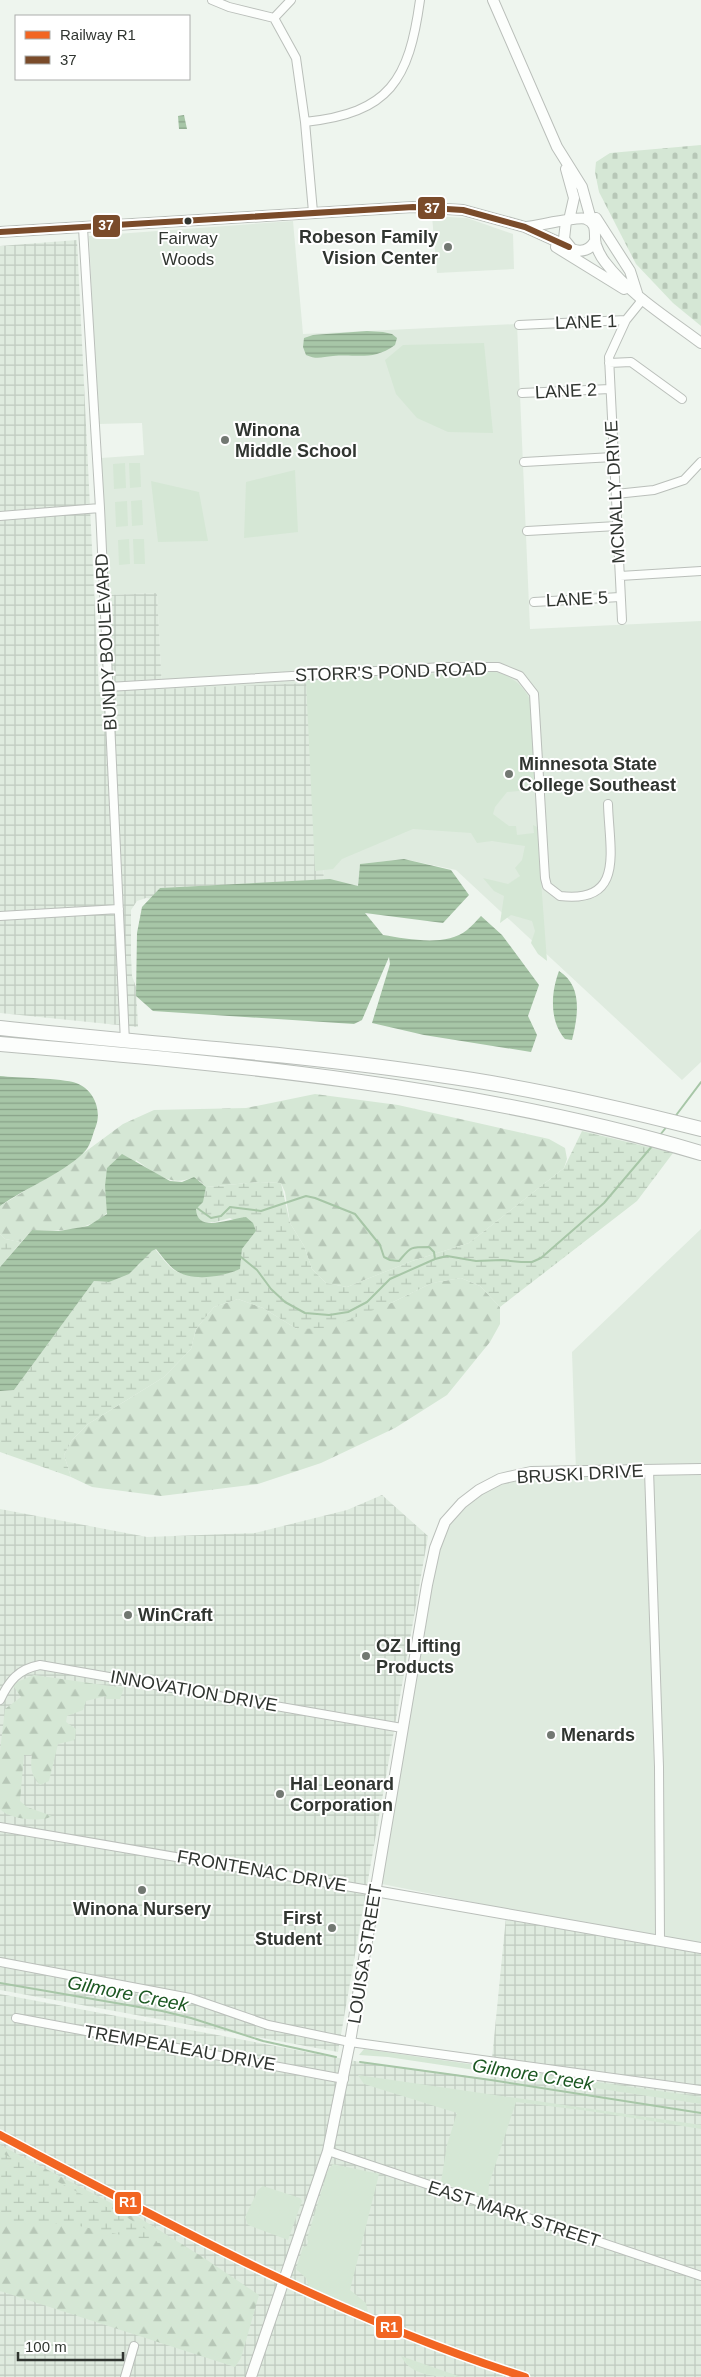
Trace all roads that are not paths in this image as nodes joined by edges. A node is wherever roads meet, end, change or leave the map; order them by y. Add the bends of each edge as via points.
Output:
1 (212, 0) edge
2 (291, 0) edge
3 (420, 0) edge
4 (493, 0) edge
5 (274, 18) junction
6 (305, 122) junction
7 (562, 156) junction
8 (582, 187) junction
9 (312, 212) junction
10 (568, 220) junction
11 (592, 224) junction
12 (525, 227) junction
13 (84, 228) junction
14 (0, 232) edge
15 (595, 241) junction
16 (574, 249) junction
17 (617, 284) junction
18 (640, 297) junction
19 (626, 320) junction
20 (519, 325) dead end
21 (701, 343) edge
22 (609, 363) junction
23 (610, 389) junction
24 (522, 394) dead end
25 (682, 399) dead end
26 (614, 457) junction
27 (524, 462) dead end
28 (701, 462) edge
29 (616, 494) junction
30 (100, 508) junction
31 (0, 516) edge
32 (617, 526) junction
33 (527, 530) dead end
34 (701, 571) edge
35 (620, 576) junction
36 (620, 597) junction
37 (534, 602) dead end
38 (622, 620) dead end
39 (108, 687) junction
40 (608, 804) dead end
41 (119, 909) junction
42 (0, 916) edge
43 (0, 1028) edge
44 (125, 1040) junction
45 (0, 1044) edge
46 (124, 1056) junction
47 (701, 1130) edge
48 (695, 1151) edge
49 (701, 1469) edge
50 (649, 1470) junction
51 (445, 1522) joint
52 (0, 1700) edge
53 (402, 1728) junction
54 (0, 1827) edge
55 (375, 1891) junction
56 (660, 1940) junction
57 (701, 1948) edge
58 (0, 1962) edge
59 (16, 2018) dead end
60 (350, 2042) junction
61 (344, 2079) junction
62 (701, 2090) edge
63 (328, 2152) junction
64 (701, 2276) edge
65 (134, 2346) dead end
66 (125, 2377) edge
67 (251, 2377) edge

1 - 5 street
2 - 5 street
3 - 6 street via 410,50 402,71 387,93 339,117
4 - 7 street
5 - 6 street via 296,58
6 - 9 street
7 - 8 street
7 - 10 street via 574,198
8 - 11 street
8 - 18 street via 596,218 630,271
9 - 12 street via 395,207 452,209
9 - 13 street
10 - 11 street via 583,218
10 - 12 street
10 - 16 street via 564,238
11 - 15 street via 596,232
12 - 16 street
12 - 17 street
13 - 14 street
13 - 30 street, BUNDY BOULEVARD
15 - 16 street via 588,249
15 - 18 street via 605,262
16 - 17 street
17 - 18 street
18 - 19 street, LANE 1
18 - 21 street
19 - 20 street, LANE 1
19 - 22 street, MCNALLY DRIVE
22 - 23 street, MCNALLY DRIVE
22 - 25 street via 631,362
23 - 24 street, LANE 2
23 - 26 street, MCNALLY DRIVE
26 - 27 street
26 - 29 street, MCNALLY DRIVE
28 - 29 street via 684,480 654,490
29 - 32 street, MCNALLY DRIVE
30 - 31 street
30 - 39 street, BUNDY BOULEVARD
32 - 33 street
32 - 35 street, MCNALLY DRIVE
34 - 35 street
35 - 36 street, MCNALLY DRIVE
36 - 37 street, LANE 5
36 - 38 street, MCNALLY DRIVE
39 - 40 street, STORR'S POND ROAD via 443,667 498,667 520,676 534,694 545,878 552,891 560,896 590,895 606,882 610,857
39 - 41 street, BUNDY BOULEVARD
41 - 42 street
41 - 44 street, BUNDY BOULEVARD
43 - 44 highway
44 - 46 street, BUNDY BOULEVARD
44 - 47 highway via 440,1075 535,1091
45 - 46 highway
46 - 48 highway via 392,1086 484,1101
49 - 50 street, BRUSKI DRIVE
50 - 51 street, BRUSKI DRIVE via 531,1472 500,1479 462,1503
50 - 56 street via 659,1767
51 - 53 street, LOUISA STREET via 435,1548
52 - 53 street, INNOVATION DRIVE via 15,1676 40,1665
53 - 55 street, LOUISA STREET
54 - 55 street, FRONTENAC DRIVE
55 - 56 street, FRONTENAC DRIVE
55 - 60 street, LOUISA STREET
56 - 57 street, FRONTENAC DRIVE
58 - 60 street via 190,1998 268,2025
59 - 61 street, TREMPEALEAU DRIVE
60 - 61 street, LOUISA STREET
60 - 62 street
61 - 63 street, LOUISA STREET
63 - 64 street, EAST MARK STREET
63 - 67 street, LOUISA STREET
65 - 66 street

